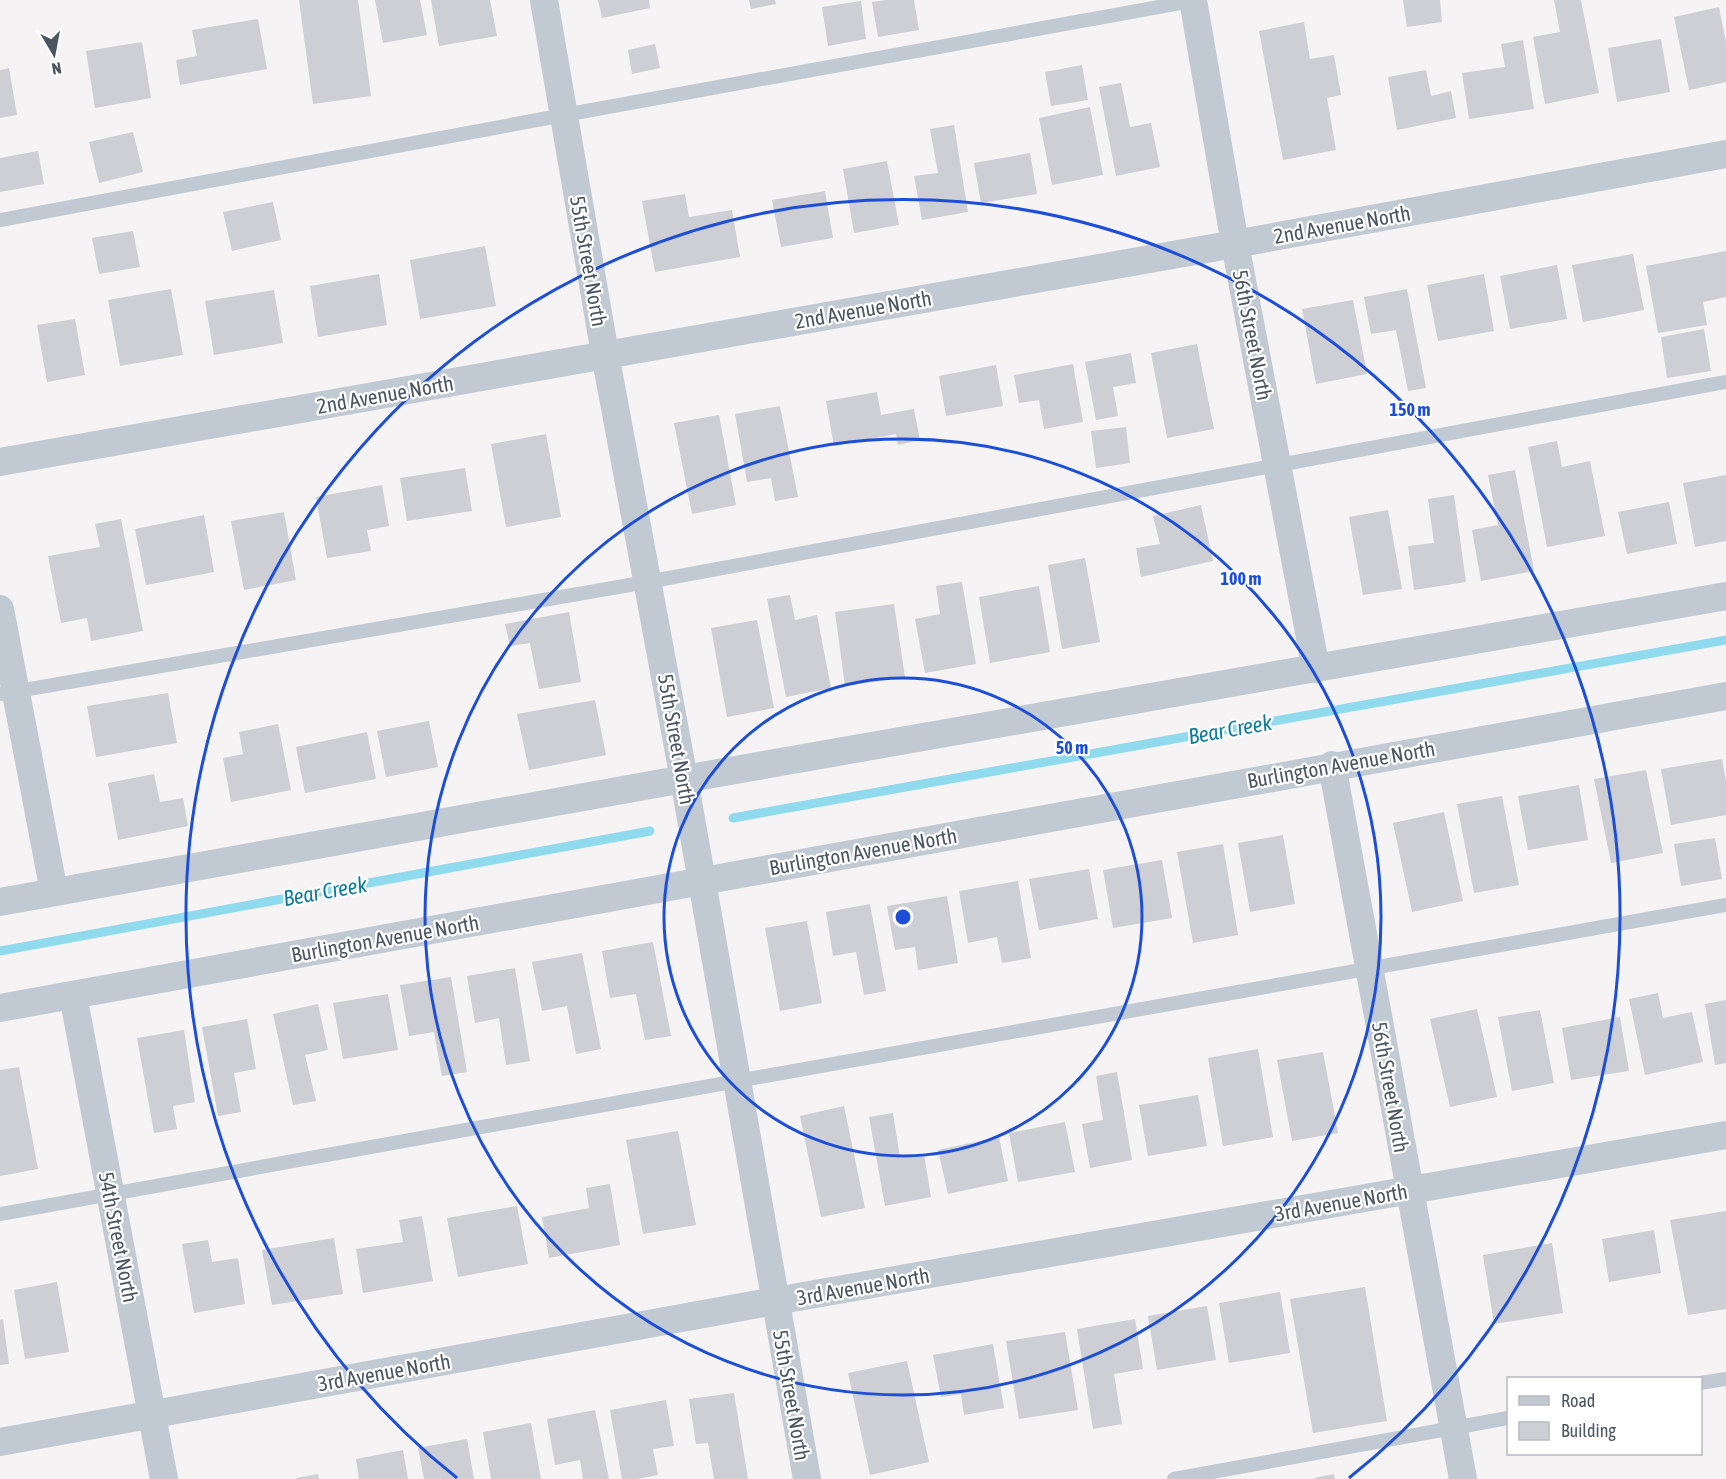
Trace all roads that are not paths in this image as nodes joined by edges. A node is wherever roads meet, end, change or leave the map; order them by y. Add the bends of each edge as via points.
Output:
1 (544, 0) edge
2 (1195, 0) edge
3 (564, 115) junction
4 (1726, 154) edge
5 (0, 220) edge
6 (1235, 244) junction
7 (605, 354) junction
8 (1726, 382) edge
9 (0, 462) edge
10 (1277, 465) junction
11 (647, 582) junction
12 (1726, 596) edge
13 (0, 609) edge
14 (1316, 669) junction
15 (8, 693) edge
16 (1726, 696) edge
17 (1332, 765) junction
18 (684, 779) junction
19 (702, 880) junction
20 (54, 892) junction
21 (0, 902) edge
22 (1726, 905) edge
23 (1369, 968) junction
24 (73, 995) junction
25 (0, 1008) edge
26 (737, 1081) junction
27 (1726, 1135) edge
28 (1409, 1191) junction
29 (111, 1194) junction
30 (0, 1214) edge
31 (775, 1301) junction
32 (1726, 1379) edge
33 (1702, 1383) edge
34 (152, 1414) junction
35 (1507, 1418) edge
36 (1453, 1428) junction
37 (0, 1442) edge
38 (164, 1479) edge
39 (807, 1479) edge
40 (1174, 1479) edge
41 (1462, 1479) edge

1 - 3 street, 55th Street North
2 - 3 lane
2 - 6 street, 56th Street North
3 - 5 lane
3 - 7 street, 55th Street North
4 - 6 street, 2nd Avenue North
6 - 7 street, 2nd Avenue North
6 - 10 street, 56th Street North
7 - 9 street, 2nd Avenue North
7 - 11 street, 55th Street North
8 - 10 lane
10 - 11 lane
10 - 14 street, 56th Street North
11 - 15 lane
11 - 18 street, 55th Street North
12 - 14 street
13 - 15 street
14 - 18 street
15 - 20 street
16 - 17 street, Burlington Avenue North
17 - 19 street, Burlington Avenue North
17 - 23 street, 56th Street North
18 - 19 street, 55th Street North
18 - 20 street
19 - 24 street, Burlington Avenue North
19 - 26 street, 55th Street North
20 - 21 street
22 - 23 lane
23 - 26 lane
23 - 28 street, 56th Street North
24 - 25 street, Burlington Avenue North
24 - 29 street, 54th Street North
26 - 29 lane
26 - 31 street, 55th Street North
27 - 28 street, 3rd Avenue North
28 - 31 street, 3rd Avenue North
28 - 36 street, 56th Street North
29 - 30 lane
29 - 34 street, 54th Street North
31 - 34 street, 3rd Avenue North
31 - 39 street, 55th Street North
32 - 33 lane
34 - 37 street, 3rd Avenue North
34 - 38 street, 54th Street North
35 - 36 lane
36 - 40 lane
36 - 41 street, 56th Street North

